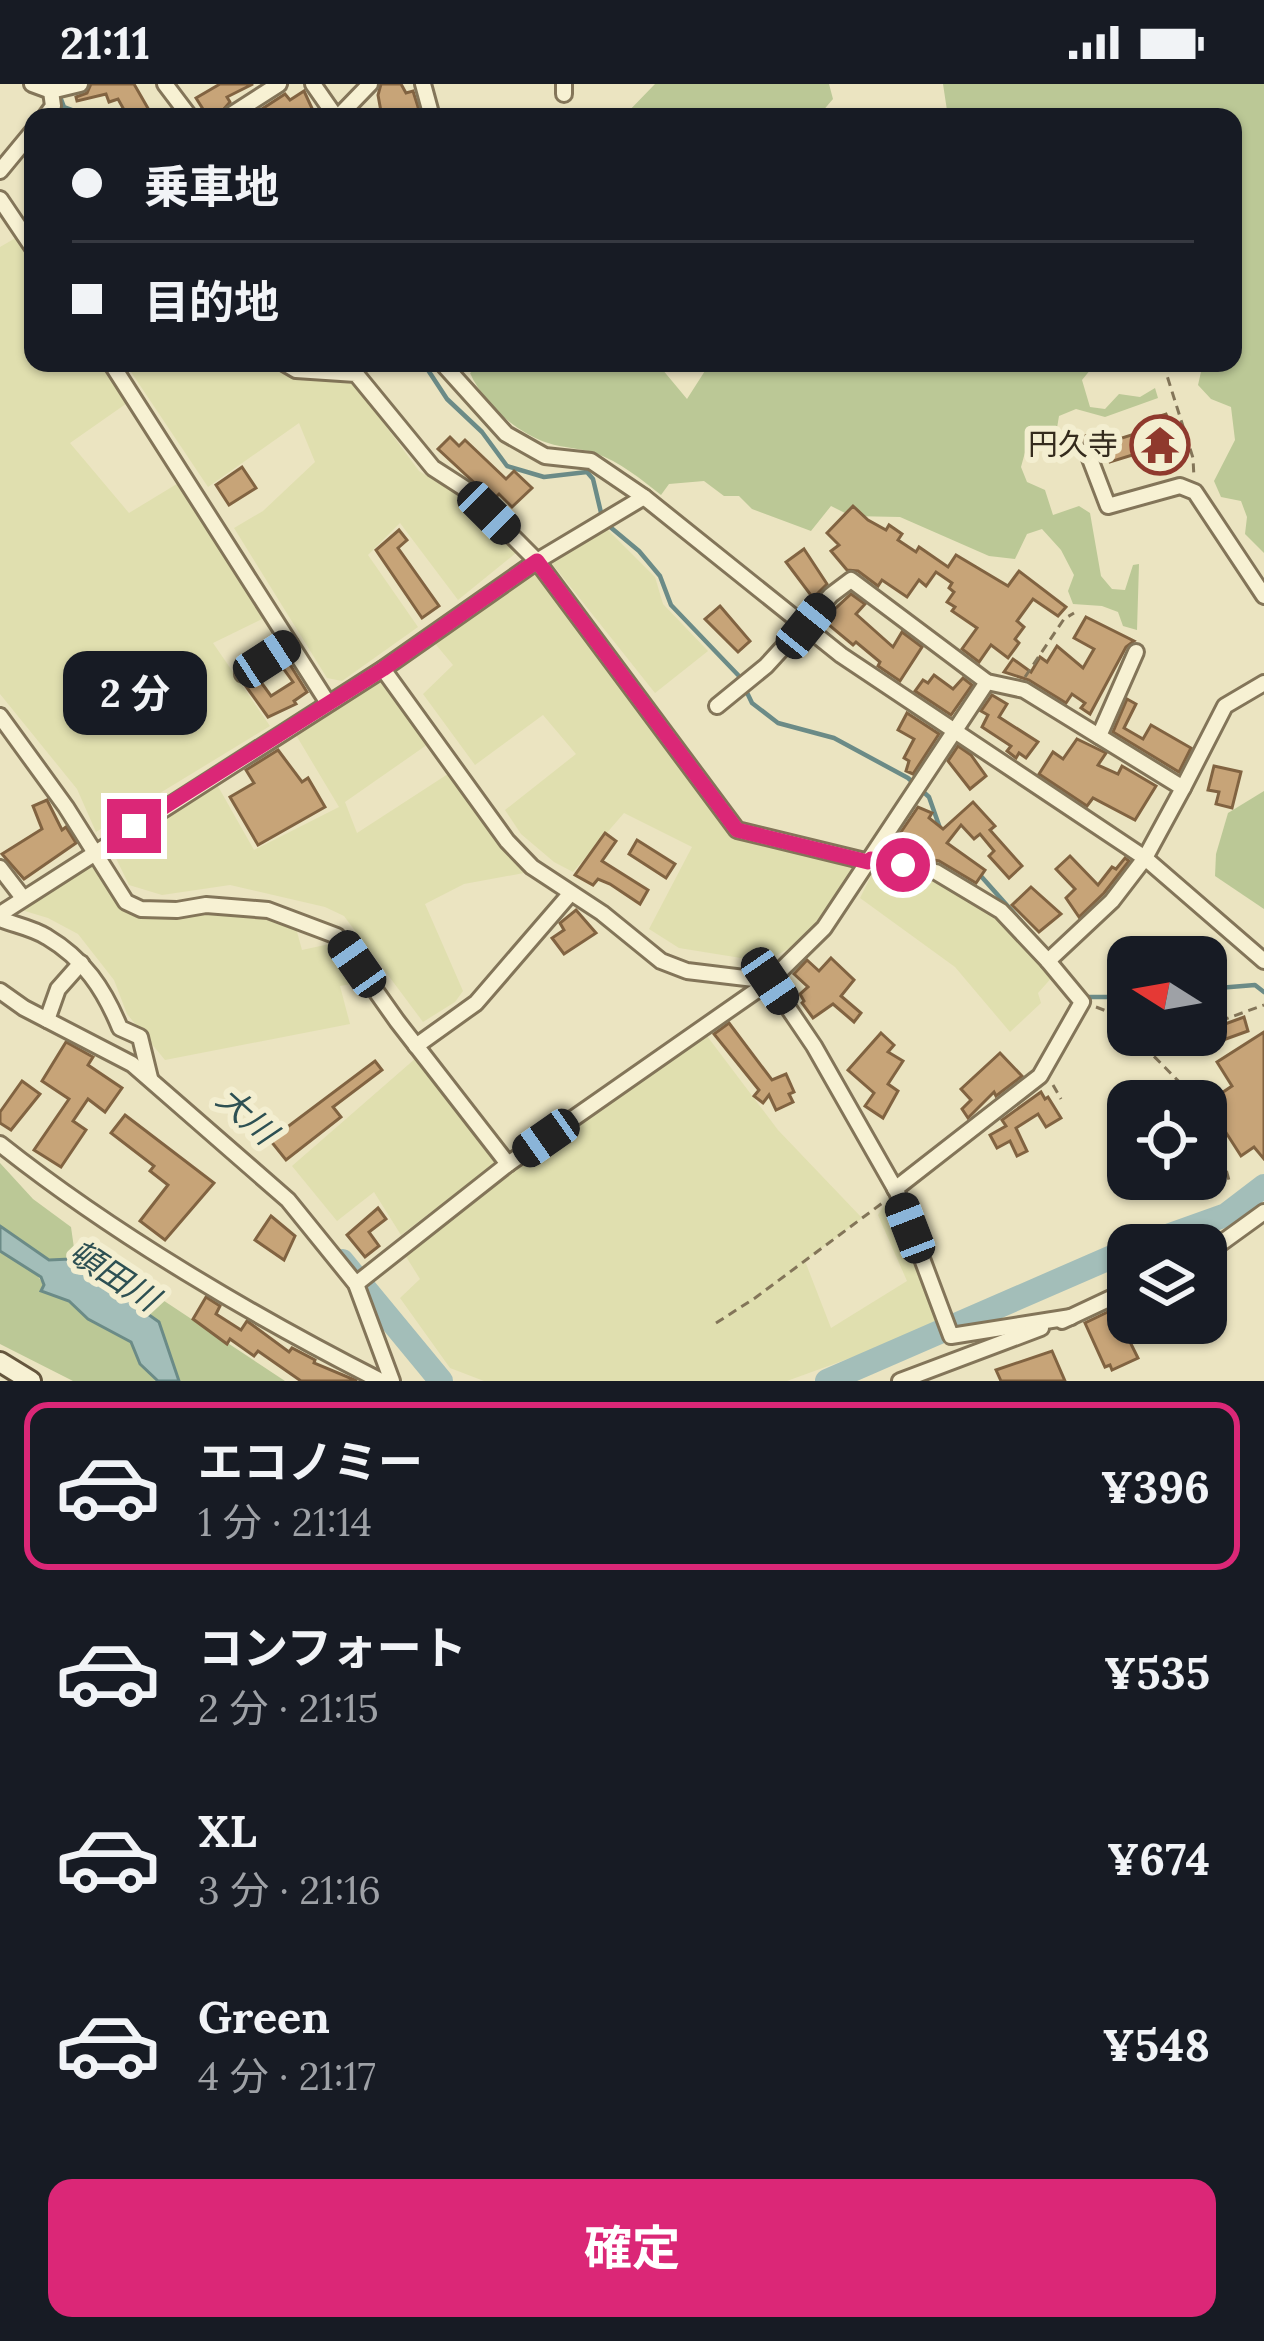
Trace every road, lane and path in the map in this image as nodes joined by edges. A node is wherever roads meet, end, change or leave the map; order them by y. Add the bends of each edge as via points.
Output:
1 (32, 84) edge
2 (80, 84) edge
3 (165, 84) edge
4 (279, 84) edge
5 (370, 84) edge
6 (51, 91) junction
7 (51, 108) edge
8 (183, 108) edge
9 (242, 108) edge
10 (346, 108) edge
11 (24, 142) edge
12 (0, 171) edge
13 (0, 199) edge
14 (24, 235) edge
15 (117, 372) edge
16 (326, 372) edge
17 (450, 372) edge
18 (1166, 372) edge
19 (1087, 451) dead end
20 (1195, 492) junction
21 (644, 497) junction
22 (537, 561) junction
23 (1264, 596) edge
24 (1074, 613) dead end
25 (806, 626) junction
26 (290, 644) junction
27 (1136, 652) dead end
28 (383, 669) junction
29 (243, 674) dead end
30 (987, 682) junction
31 (1264, 683) edge
32 (1018, 689) junction
33 (328, 704) junction
34 (717, 706) dead end
35 (0, 716) edge
36 (953, 730) junction
37 (1099, 736) junction
38 (1183, 788) junction
39 (95, 850) junction
40 (1145, 858) junction
41 (870, 861) junction
42 (0, 868) edge
43 (570, 893) junction
44 (23, 898) junction
45 (0, 916) edge
46 (1048, 961) junction
47 (1264, 961) edge
48 (81, 963) junction
49 (770, 981) junction
50 (0, 991) edge
51 (1082, 1002) junction
52 (1264, 1005) edge
53 (1107, 1011) edge
54 (1227, 1018) edge
55 (47, 1020) junction
56 (416, 1046) junction
57 (1154, 1056) edge
58 (1044, 1071) junction
59 (150, 1078) junction
60 (1177, 1080) edge
61 (1061, 1099) dead end
62 (0, 1144) edge
63 (508, 1164) junction
64 (1227, 1173) edge
65 (1230, 1184) dead end
66 (896, 1190) junction
67 (1264, 1212) edge
68 (1227, 1239) edge
69 (356, 1284) junction
70 (1107, 1300) edge
71 (1071, 1317) junction
72 (716, 1322) dead end
73 (0, 1362) edge
74 (32, 1381) edge
75 (380, 1381) edge
76 (392, 1381) edge
77 (900, 1381) edge

1 - 6 street
2 - 6 street
3 - 8 street
4 - 9 street
5 - 10 street
6 - 7 street
11 - 12 street
13 - 14 street
15 - 26 street
16 - 22 street via 356,374 433,468
17 - 21 street via 506,434 545,456 591,461
18 - 20 path via 1193,458
19 - 20 street via 1108,506 1180,486
20 - 23 street
21 - 22 street
21 - 25 street
22 - 28 street
22 - 41 street via 737,830
24 - 32 path
25 - 30 street via 851,580
25 - 34 street
25 - 36 street
26 - 29 street
26 - 33 street
27 - 37 street
28 - 33 street
28 - 43 street via 506,841
30 - 32 street
30 - 36 street
31 - 38 street via 1225,706
32 - 37 street
33 - 39 street
35 - 39 street
36 - 40 street
36 - 41 street
37 - 38 street
38 - 40 street
39 - 44 street
39 - 56 street via 126,902 140,909 268,910 337,936
40 - 46 street via 1112,902
40 - 47 street
41 - 46 street via 936,872 1001,911
41 - 49 street via 824,928
42 - 44 street
43 - 49 street via 661,961
43 - 56 street via 476,1003
44 - 45 street
45 - 48 street via 44,934
46 - 51 street
48 - 55 street via 58,989
48 - 59 street via 103,988 120,1028 140,1037
49 - 63 street
49 - 66 street
50 - 55 street
51 - 53 path
51 - 58 street
52 - 54 path
55 - 59 street
56 - 63 street
57 - 60 path
58 - 61 path
58 - 66 street
59 - 69 street via 288,1200
62 - 75 street via 238,1303
63 - 69 street
64 - 65 path
66 - 71 street via 951,1336
66 - 72 path
67 - 68 street
69 - 76 street
70 - 71 street
71 - 77 street
73 - 74 street

